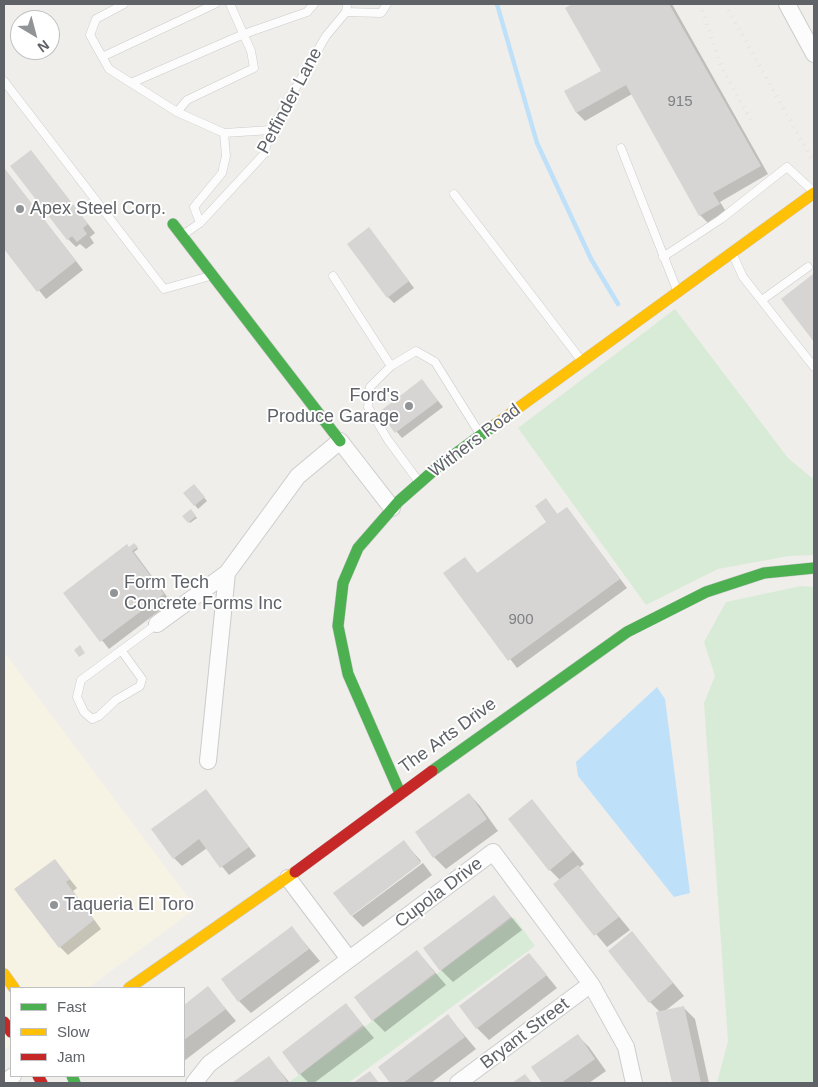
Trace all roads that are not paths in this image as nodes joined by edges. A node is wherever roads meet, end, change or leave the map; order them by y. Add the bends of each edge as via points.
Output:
1 (124, 4) edge
2 (215, 4) edge
3 (230, 4) edge
4 (314, 4) edge
5 (386, 4) edge
6 (788, 4) edge
7 (347, 8) edge
8 (244, 34) junction
9 (814, 54) edge
10 (102, 57) junction
11 (4, 81) edge
12 (131, 83) junction
13 (177, 112) junction
14 (271, 130) junction
15 (224, 132) junction
16 (621, 148) dead end
17 (814, 193) edge
18 (454, 194) dead end
19 (200, 223) junction
20 (174, 224) dead end
21 (182, 236) junction
22 (732, 253) junction
23 (663, 257) junction
24 (808, 267) dead end
25 (211, 275) junction
26 (333, 276) dead end
27 (678, 292) junction
28 (762, 300) junction
29 (582, 362) junction
30 (391, 366) junction
31 (814, 367) edge
32 (481, 435) junction
33 (340, 441) junction
34 (420, 483) junction
35 (392, 508) junction
36 (814, 568) edge
37 (227, 573) junction
38 (156, 624) joint
39 (122, 650) junction
40 (208, 761) dead end
41 (400, 792) junction
42 (288, 878) junction
43 (349, 959) junction
44 (4, 974) edge
45 (591, 984) junction
46 (13, 987) edge
47 (130, 987) edge
48 (194, 1083) edge
49 (458, 1083) edge
50 (634, 1083) edge

1 - 10 lane via 96,19 90,35
2 - 10 lane
3 - 8 lane
4 - 8 lane via 307,12
5 - 7 lane via 381,13
6 - 9 street
7 - 14 lane, Petfinder Lane via 326,36
8 - 12 lane
8 - 13 lane via 254,68 187,100
10 - 12 lane via 109,69
11 - 25 lane via 164,289
12 - 13 lane
13 - 15 lane
14 - 15 lane
14 - 19 lane, Petfinder Lane via 264,154
15 - 19 lane via 226,156 222,173 194,207
16 - 23 lane
17 - 22 street, Withers Road
17 - 23 lane via 787,167 721,219
18 - 29 lane
19 - 21 lane, Petfinder Lane
20 - 21 street
21 - 25 street
22 - 27 street, Withers Road
22 - 28 lane via 743,277
23 - 27 lane
24 - 28 lane
25 - 33 street
26 - 30 lane
27 - 29 street, Withers Road
28 - 31 lane
29 - 32 street, Withers Road
30 - 32 lane via 416,351 434,362
30 - 34 lane via 370,387 368,407
32 - 34 street, Withers Road
33 - 35 street
33 - 37 street via 298,476
34 - 35 street, Withers Road
35 - 41 street, Withers Road via 358,548 343,583 338,626 348,674
36 - 41 street, The Arts Drive via 764,573 706,592 627,632
37 - 38 street
37 - 40 street
38 - 39 lane
39 - 39 lane via 80,680 77,697 84,712 92,719 140,686 142,679
41 - 42 street, The Arts Drive
42 - 43 street
42 - 47 street, The Arts Drive
43 - 45 street, Cupola Drive via 493,852
43 - 48 street, Cupola Drive via 209,1064
44 - 46 street
45 - 49 street, Bryant Street
45 - 50 street, Cupola Drive via 626,1047

